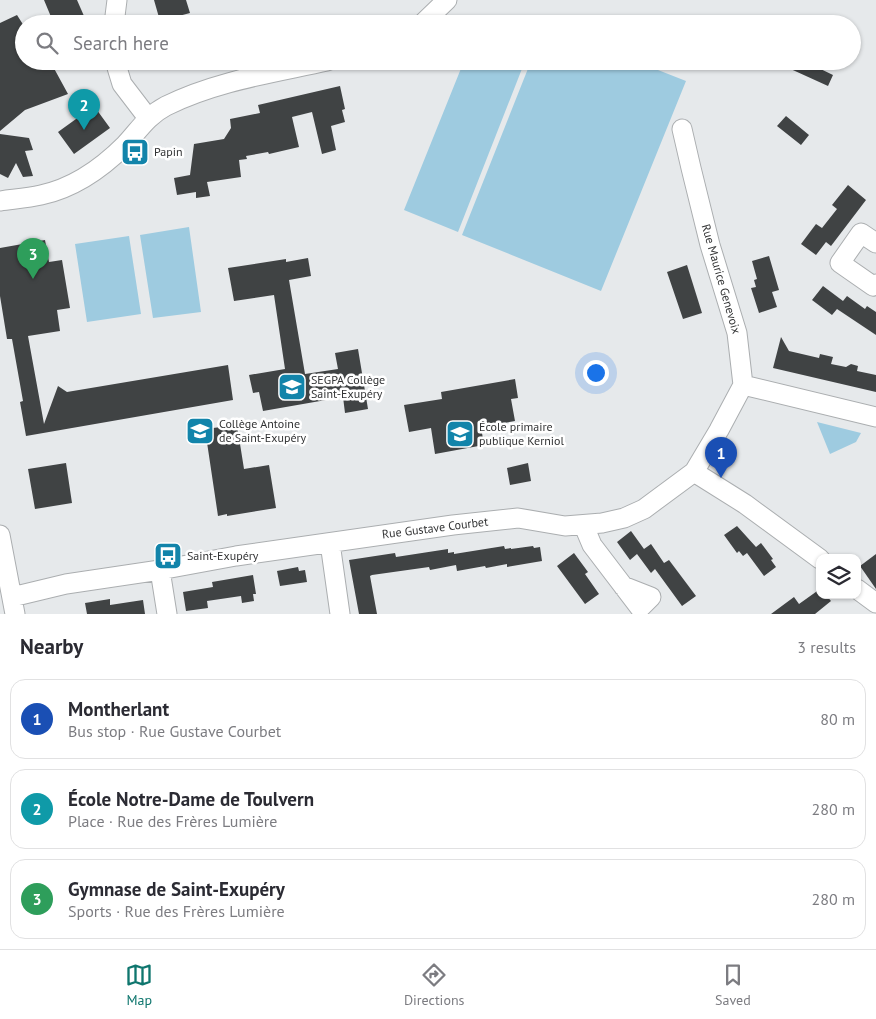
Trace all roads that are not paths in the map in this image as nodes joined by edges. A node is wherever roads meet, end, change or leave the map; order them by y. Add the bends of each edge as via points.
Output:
1 (117, 0) edge
2 (447, 0) edge
3 (115, 15) edge
4 (431, 15) edge
5 (118, 70) edge
6 (288, 70) edge
7 (148, 118) junction
8 (682, 129) dead end
9 (0, 201) edge
10 (876, 244) edge
11 (876, 284) edge
12 (743, 385) junction
13 (876, 417) edge
14 (694, 472) junction
15 (584, 526) junction
16 (0, 535) edge
17 (330, 543) junction
18 (816, 556) edge
19 (160, 570) junction
20 (623, 586) dead end
21 (861, 592) edge
22 (9, 595) edge
23 (876, 604) edge
24 (876, 610) edge
25 (167, 614) edge
26 (340, 614) edge
27 (868, 614) edge

1 - 3 street
2 - 4 street
5 - 7 street via 122,84
6 - 7 street via 206,89
7 - 9 street via 126,144 94,172 67,187 42,195
8 - 12 street, Rue Maurice Genevoix via 710,245 737,333
10 - 11 street via 862,234 840,263 873,286
12 - 13 street
12 - 14 street
14 - 15 street, Rue Gustave Courbet via 644,509 616,520
14 - 18 street via 745,504
15 - 17 street, Rue Gustave Courbet via 518,518
15 - 20 street via 592,545
16 - 22 street
17 - 19 street, Rue Gustave Courbet
17 - 26 street
19 - 22 street, Rue Gustave Courbet
19 - 25 street
21 - 23 street
24 - 27 street

